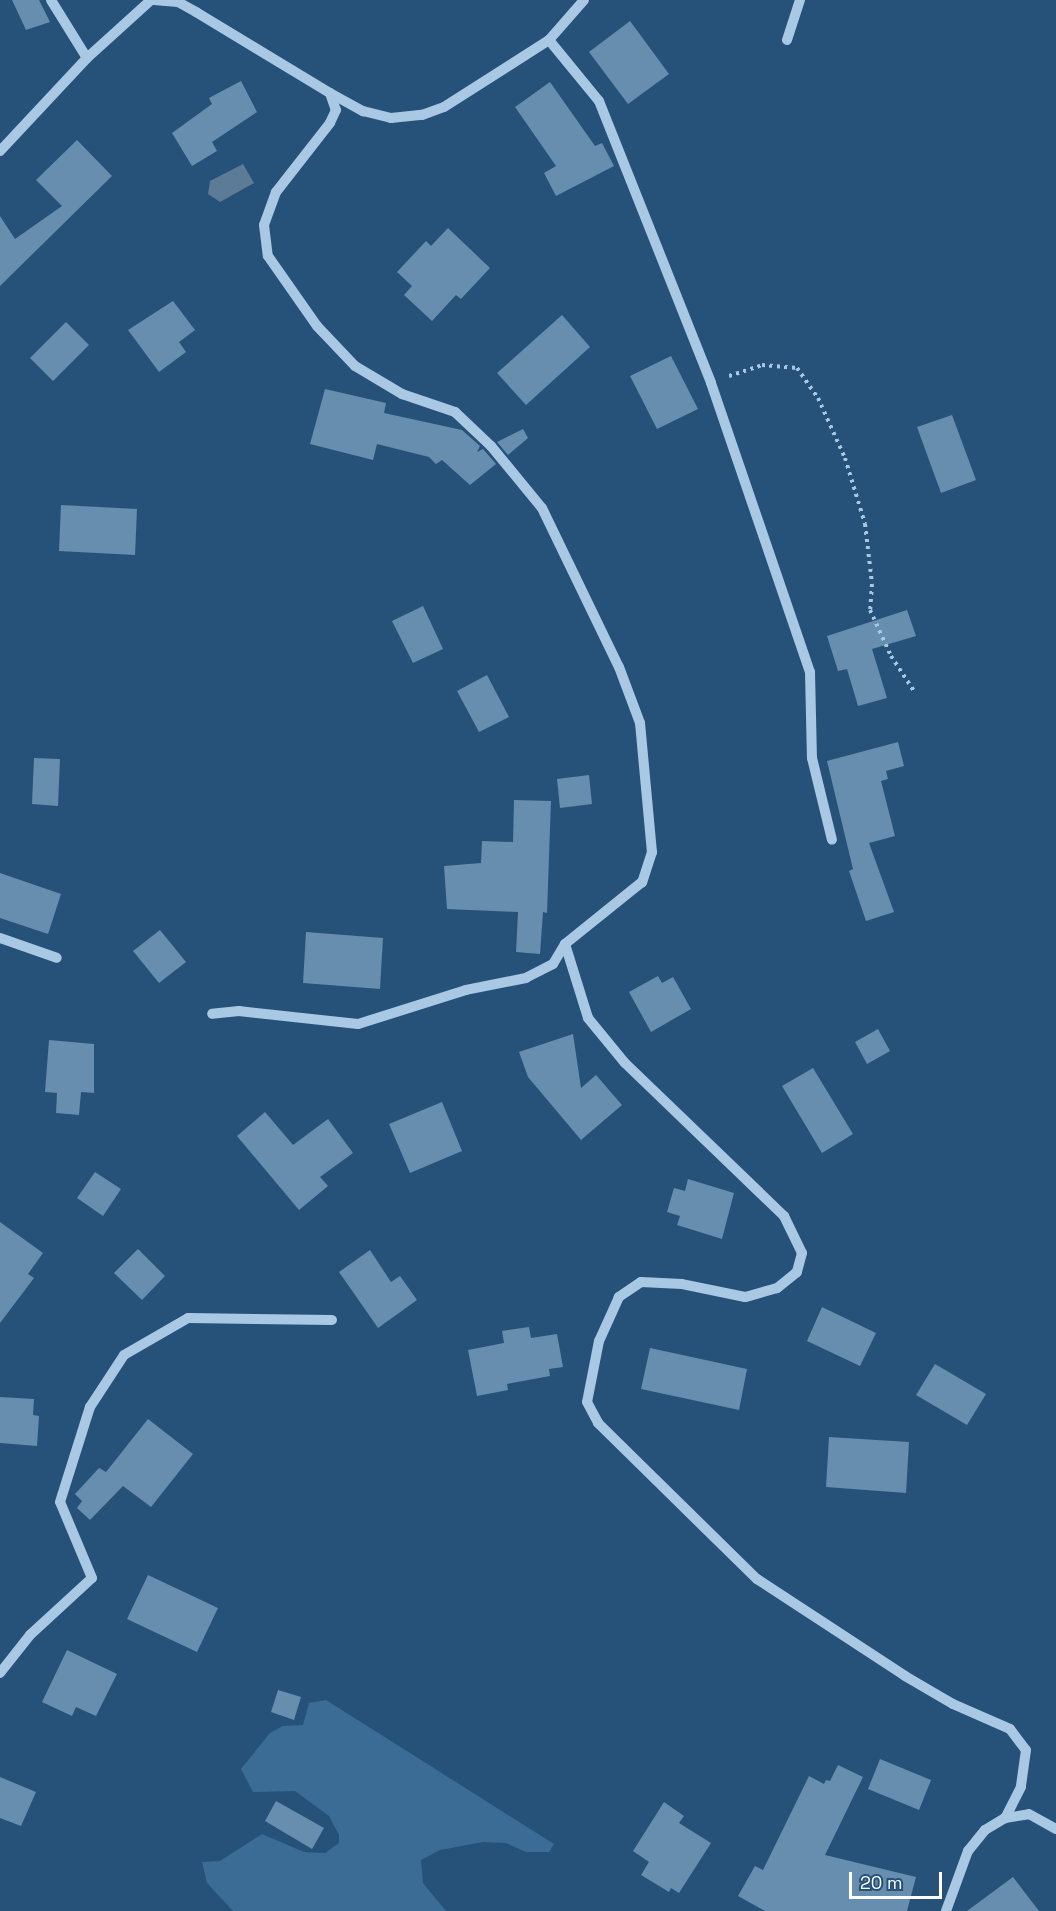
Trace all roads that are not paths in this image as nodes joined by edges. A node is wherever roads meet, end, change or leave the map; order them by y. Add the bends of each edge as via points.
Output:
1 (51, 0) edge
2 (153, 0) edge
3 (584, 0) edge
4 (800, 0) edge
5 (787, 39) dead end
6 (549, 40) junction
7 (87, 58) junction
8 (330, 93) junction
9 (0, 151) edge
10 (832, 840) dead end
11 (0, 938) edge
12 (565, 944) junction
13 (57, 958) dead end
14 (212, 1014) dead end
15 (332, 1320) dead end
16 (0, 1673) edge
17 (1005, 1818) junction
18 (1056, 1829) edge
19 (946, 1911) edge

1 - 7 street
2 - 7 street
2 - 8 street via 178,3 196,12
3 - 6 street
4 - 5 street
6 - 8 street via 454,101 422,115 391,118 363,111
6 - 10 street via 599,101 711,383 810,672 812,758
7 - 9 street
8 - 12 street via 336,110 330,123 276,192 264,225 268,256 317,326 355,366 402,394 455,412 491,446 542,508 619,668 640,723 652,852 642,882
11 - 13 street
12 - 14 street via 553,964 526,978 466,990 358,1024 239,1011
12 - 17 street via 588,1018 625,1063 784,1216 802,1253 797,1272 777,1288 745,1297 682,1284 641,1282 619,1297 599,1341 587,1402 598,1423 758,1580 915,1682 1010,1729 1026,1750 1020,1787
15 - 16 street via 188,1318 124,1355 90,1407 60,1502 92,1578 30,1635
17 - 18 street via 1029,1814
17 - 19 street via 985,1830 968,1851

